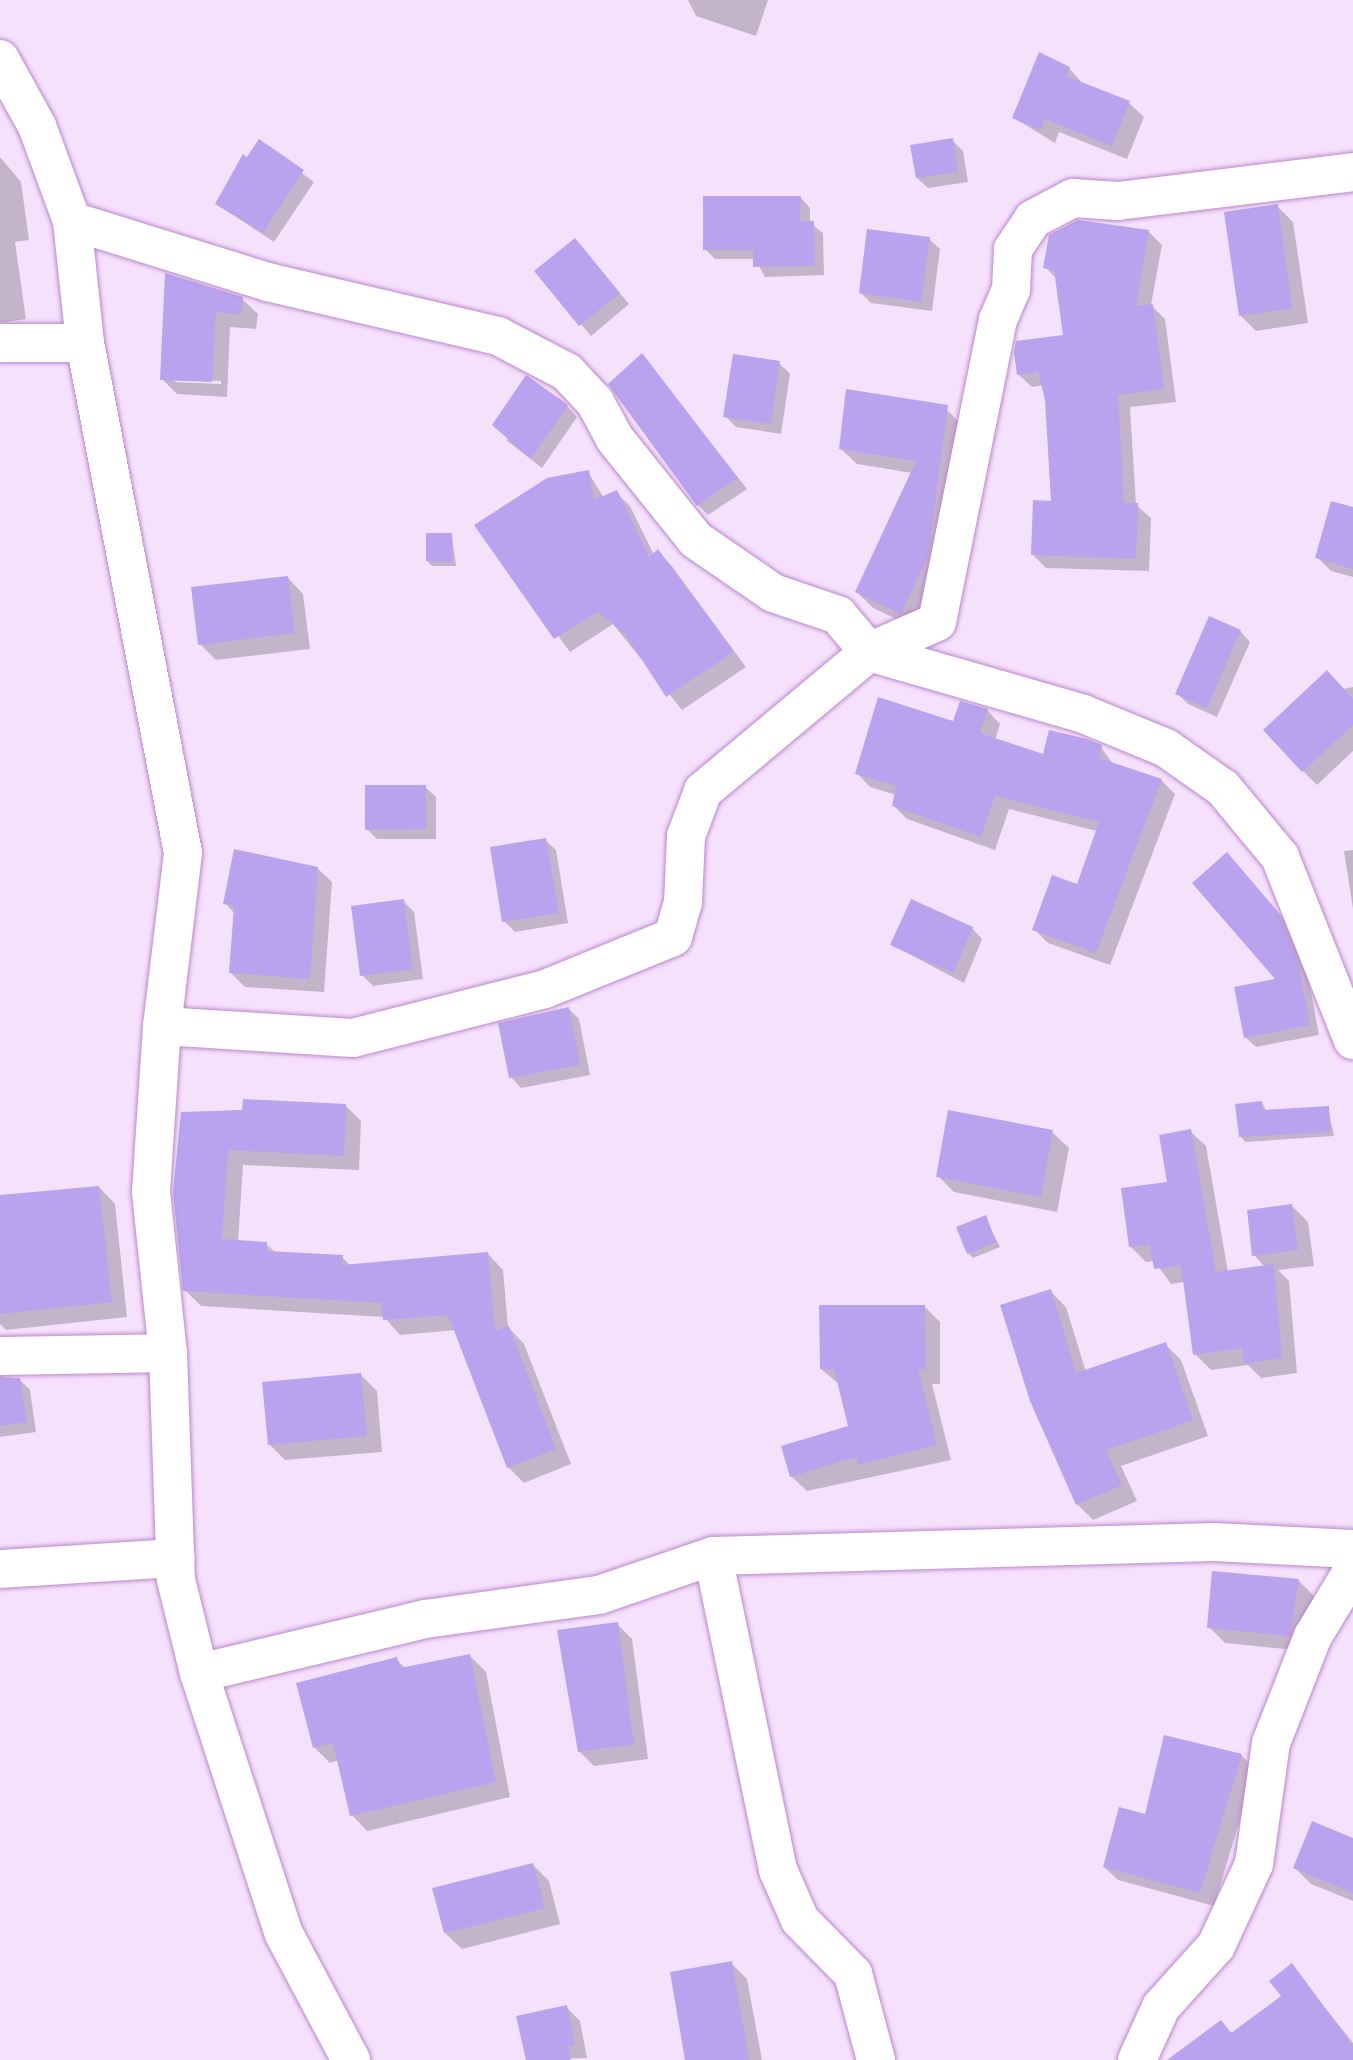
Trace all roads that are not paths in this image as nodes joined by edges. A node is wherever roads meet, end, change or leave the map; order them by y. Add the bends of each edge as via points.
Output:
1 (0, 58) edge
2 (1353, 172) edge
3 (72, 220) junction
4 (0, 342) edge
5 (85, 343) junction
6 (869, 652) junction
7 (162, 1026) junction
8 (1353, 1040) edge
9 (168, 1353) junction
10 (0, 1356) edge
11 (1353, 1549) edge
12 (713, 1556) junction
13 (176, 1558) junction
14 (0, 1569) edge
15 (1353, 1570) edge
16 (199, 1673) junction
17 (352, 2060) edge
18 (876, 2060) edge
19 (1137, 2060) edge

1 - 3 street via 37,126
2 - 6 street via 1118,201 1073,198 1033,219 1013,249 1011,290 998,320 937,622
3 - 5 street
3 - 6 street via 268,282 498,336 567,372 696,540 774,593 838,615
4 - 5 street
5 - 7 street via 183,853
6 - 7 street via 703,791 686,836 683,903 673,937 645,952 545,989 353,1038
6 - 8 street via 1081,713 1166,748 1223,788 1280,857
7 - 9 street via 151,1192
9 - 10 street
9 - 13 street
11 - 12 street via 1214,1542
12 - 16 street via 599,1595 425,1619
12 - 18 street via 778,1870 800,1920 853,1974
13 - 14 street
13 - 16 street
15 - 19 street via 1313,1636 1271,1743 1254,1864 1216,1946 1161,2007
16 - 17 street via 284,1934

